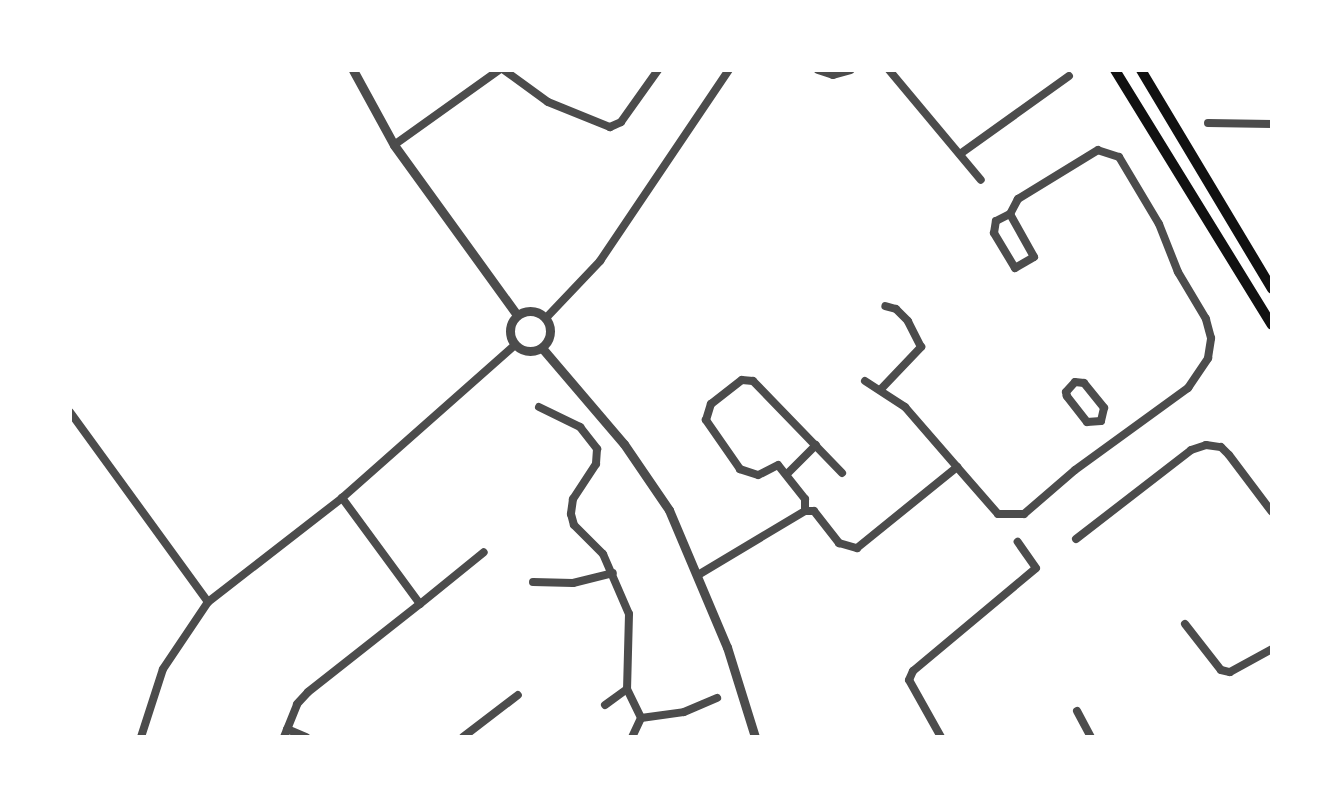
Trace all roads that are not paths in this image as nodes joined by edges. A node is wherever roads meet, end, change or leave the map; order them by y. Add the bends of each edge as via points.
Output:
1 (353, 70) edge
2 (502, 70) edge
3 (658, 70) edge
4 (730, 70) edge
5 (818, 70) edge
6 (850, 70) edge
7 (889, 70) edge
8 (1115, 70) edge
9 (1141, 70) edge
10 (1069, 76) dead end
11 (1208, 123) dead end
12 (1272, 124) edge
13 (394, 145) junction
14 (960, 154) junction
15 (981, 180) dead end
16 (1010, 214) junction
17 (1272, 289) edge
18 (885, 306) dead end
19 (518, 315) junction
20 (546, 318) junction
21 (1272, 325) edge
22 (515, 345) junction
23 (542, 348) junction
24 (865, 380) dead end
25 (882, 388) junction
26 (539, 407) dead end
27 (70, 412) edge
28 (1101, 422) junction
29 (1116, 439) junction
30 (816, 444) junction
31 (957, 468) junction
32 (842, 472) dead end
33 (787, 474) junction
34 (342, 498) junction
35 (806, 511) junction
36 (1272, 512) edge
37 (1076, 539) dead end
38 (1018, 542) dead end
39 (484, 552) dead end
40 (613, 573) junction
41 (698, 576) junction
42 (534, 582) dead end
43 (208, 602) junction
44 (420, 604) junction
45 (1185, 624) dead end
46 (1272, 648) edge
47 (627, 689) junction
48 (518, 695) dead end
49 (717, 698) dead end
50 (605, 704) dead end
51 (1076, 711) dead end
52 (641, 718) junction
53 (285, 733) edge
54 (474, 734) edge
55 (141, 737) edge
56 (306, 737) edge
57 (462, 737) edge
58 (632, 737) edge
59 (755, 737) edge
60 (941, 737) edge
61 (1091, 737) edge

1 - 13 street
2 - 3 street via 548,102 610,128
2 - 13 street
4 - 20 street via 600,261
5 - 6 street via 832,76
7 - 14 street
8 - 21 main road
9 - 17 main road
10 - 14 street
11 - 12 street
13 - 19 street
14 - 15 street
16 - 16 street via 996,221 994,233 1015,268 1034,256
16 - 29 street via 1018,198 1098,150 1119,157 1160,224 1211,338 1208,358 1188,388
18 - 25 street via 908,321 921,347
19 - 20 street via 530,311
19 - 22 street via 510,326
20 - 23 street via 550,332
22 - 23 street
22 - 34 street
23 - 41 street via 624,444 668,510
24 - 25 street
25 - 31 street
26 - 40 street via 580,427 597,449 571,514
27 - 43 street
28 - 28 street via 1087,422 1067,396 1076,382 1104,408
28 - 29 street
29 - 31 street via 1024,514 1010,517 998,514
30 - 32 street
30 - 33 street
30 - 33 street via 748,379 706,409 706,420 740,469 758,475 778,465
31 - 35 street via 857,548 838,543 814,511
33 - 35 street via 806,500
34 - 43 street
34 - 44 street
35 - 41 street
36 - 37 street via 1229,456 1206,445
38 - 60 street via 1036,568 909,680
39 - 44 street
40 - 42 street
40 - 47 street via 629,614
41 - 59 street
43 - 55 street via 163,669
44 - 53 street via 308,692
45 - 46 street via 1220,670 1230,672
47 - 50 street
47 - 52 street
48 - 54 street
49 - 52 street via 684,712
51 - 61 street
52 - 58 street
53 - 56 street
54 - 57 street

